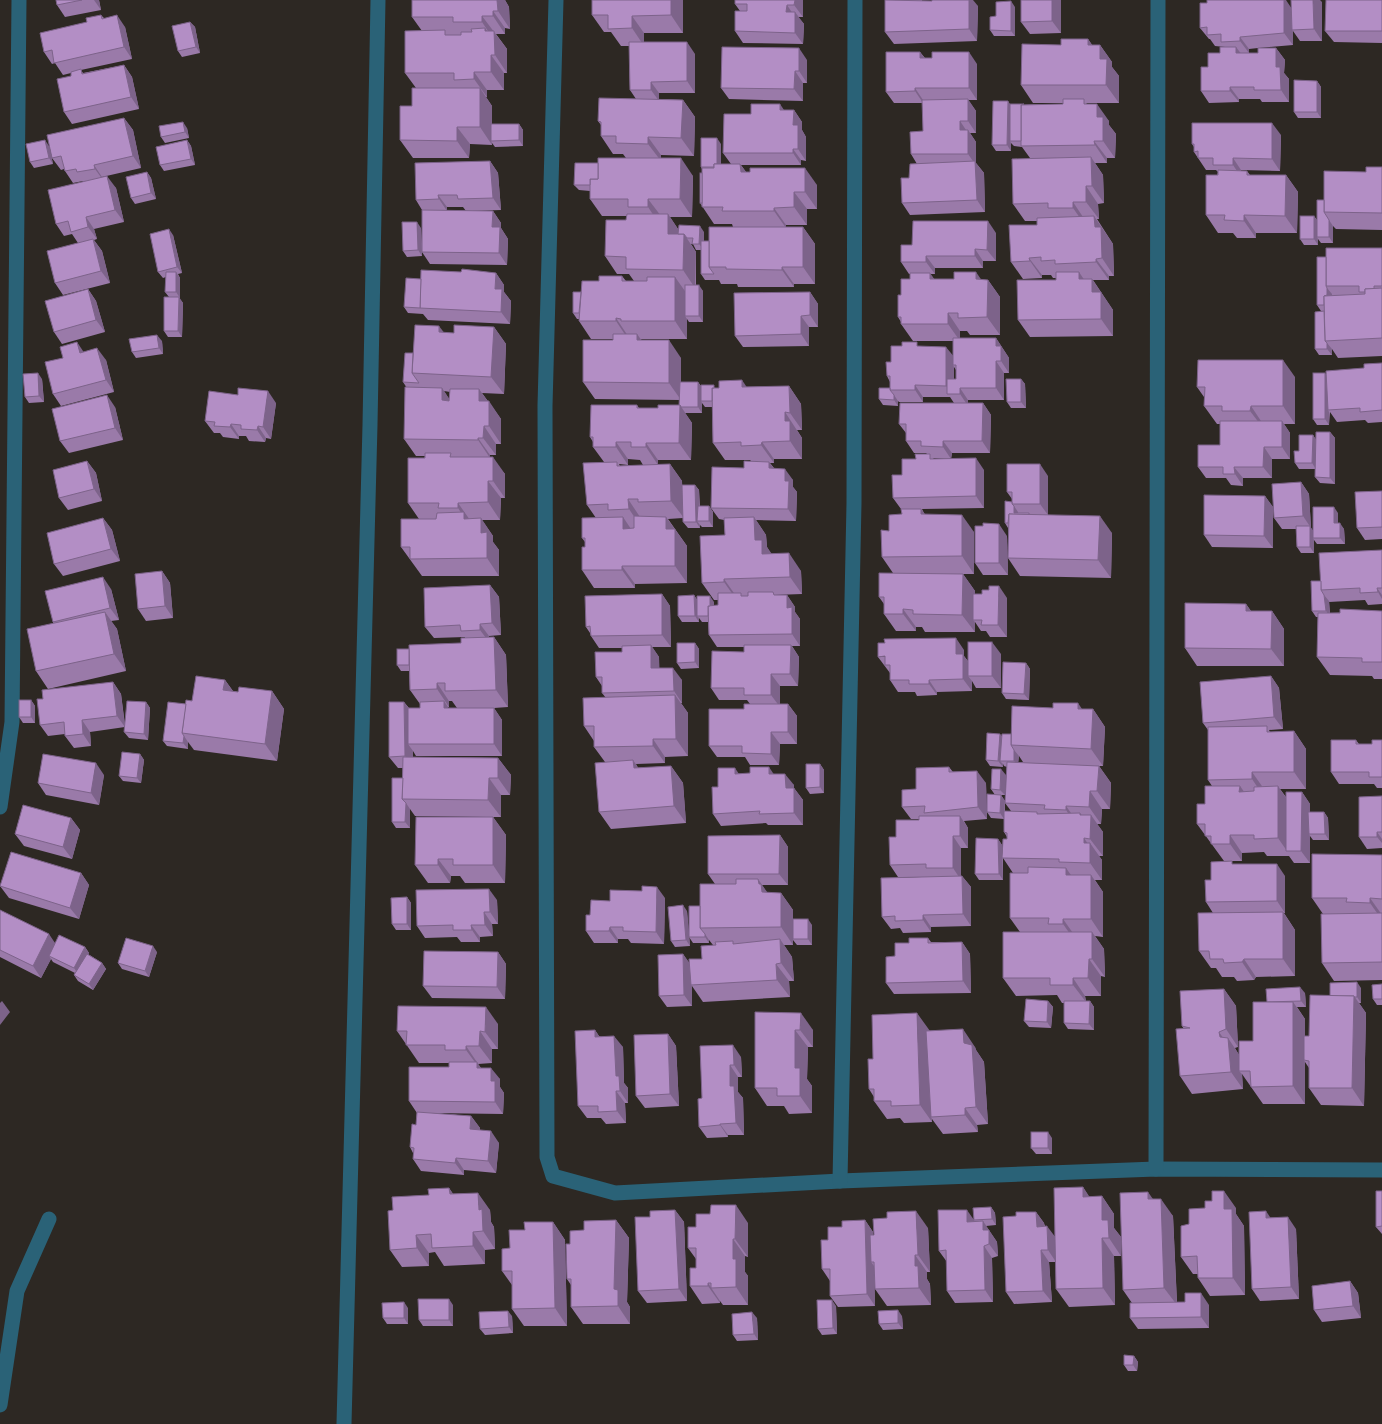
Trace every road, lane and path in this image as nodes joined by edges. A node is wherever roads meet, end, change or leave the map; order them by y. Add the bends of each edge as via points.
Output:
1 (19, 0) edge
2 (378, 0) edge
3 (556, 0) edge
4 (855, 0) edge
5 (1158, 0) edge
6 (0, 807) edge
7 (1156, 1170) junction
8 (1382, 1170) edge
9 (840, 1181) junction
10 (48, 1219) dead end
11 (0, 1405) edge
12 (344, 1424) edge

1 - 6 street via 12,722
2 - 12 street
3 - 9 street via 545,406 547,1157 553,1176 615,1193
4 - 9 street via 854,503
5 - 7 street
7 - 8 street
7 - 9 street
10 - 11 street via 17,1291

